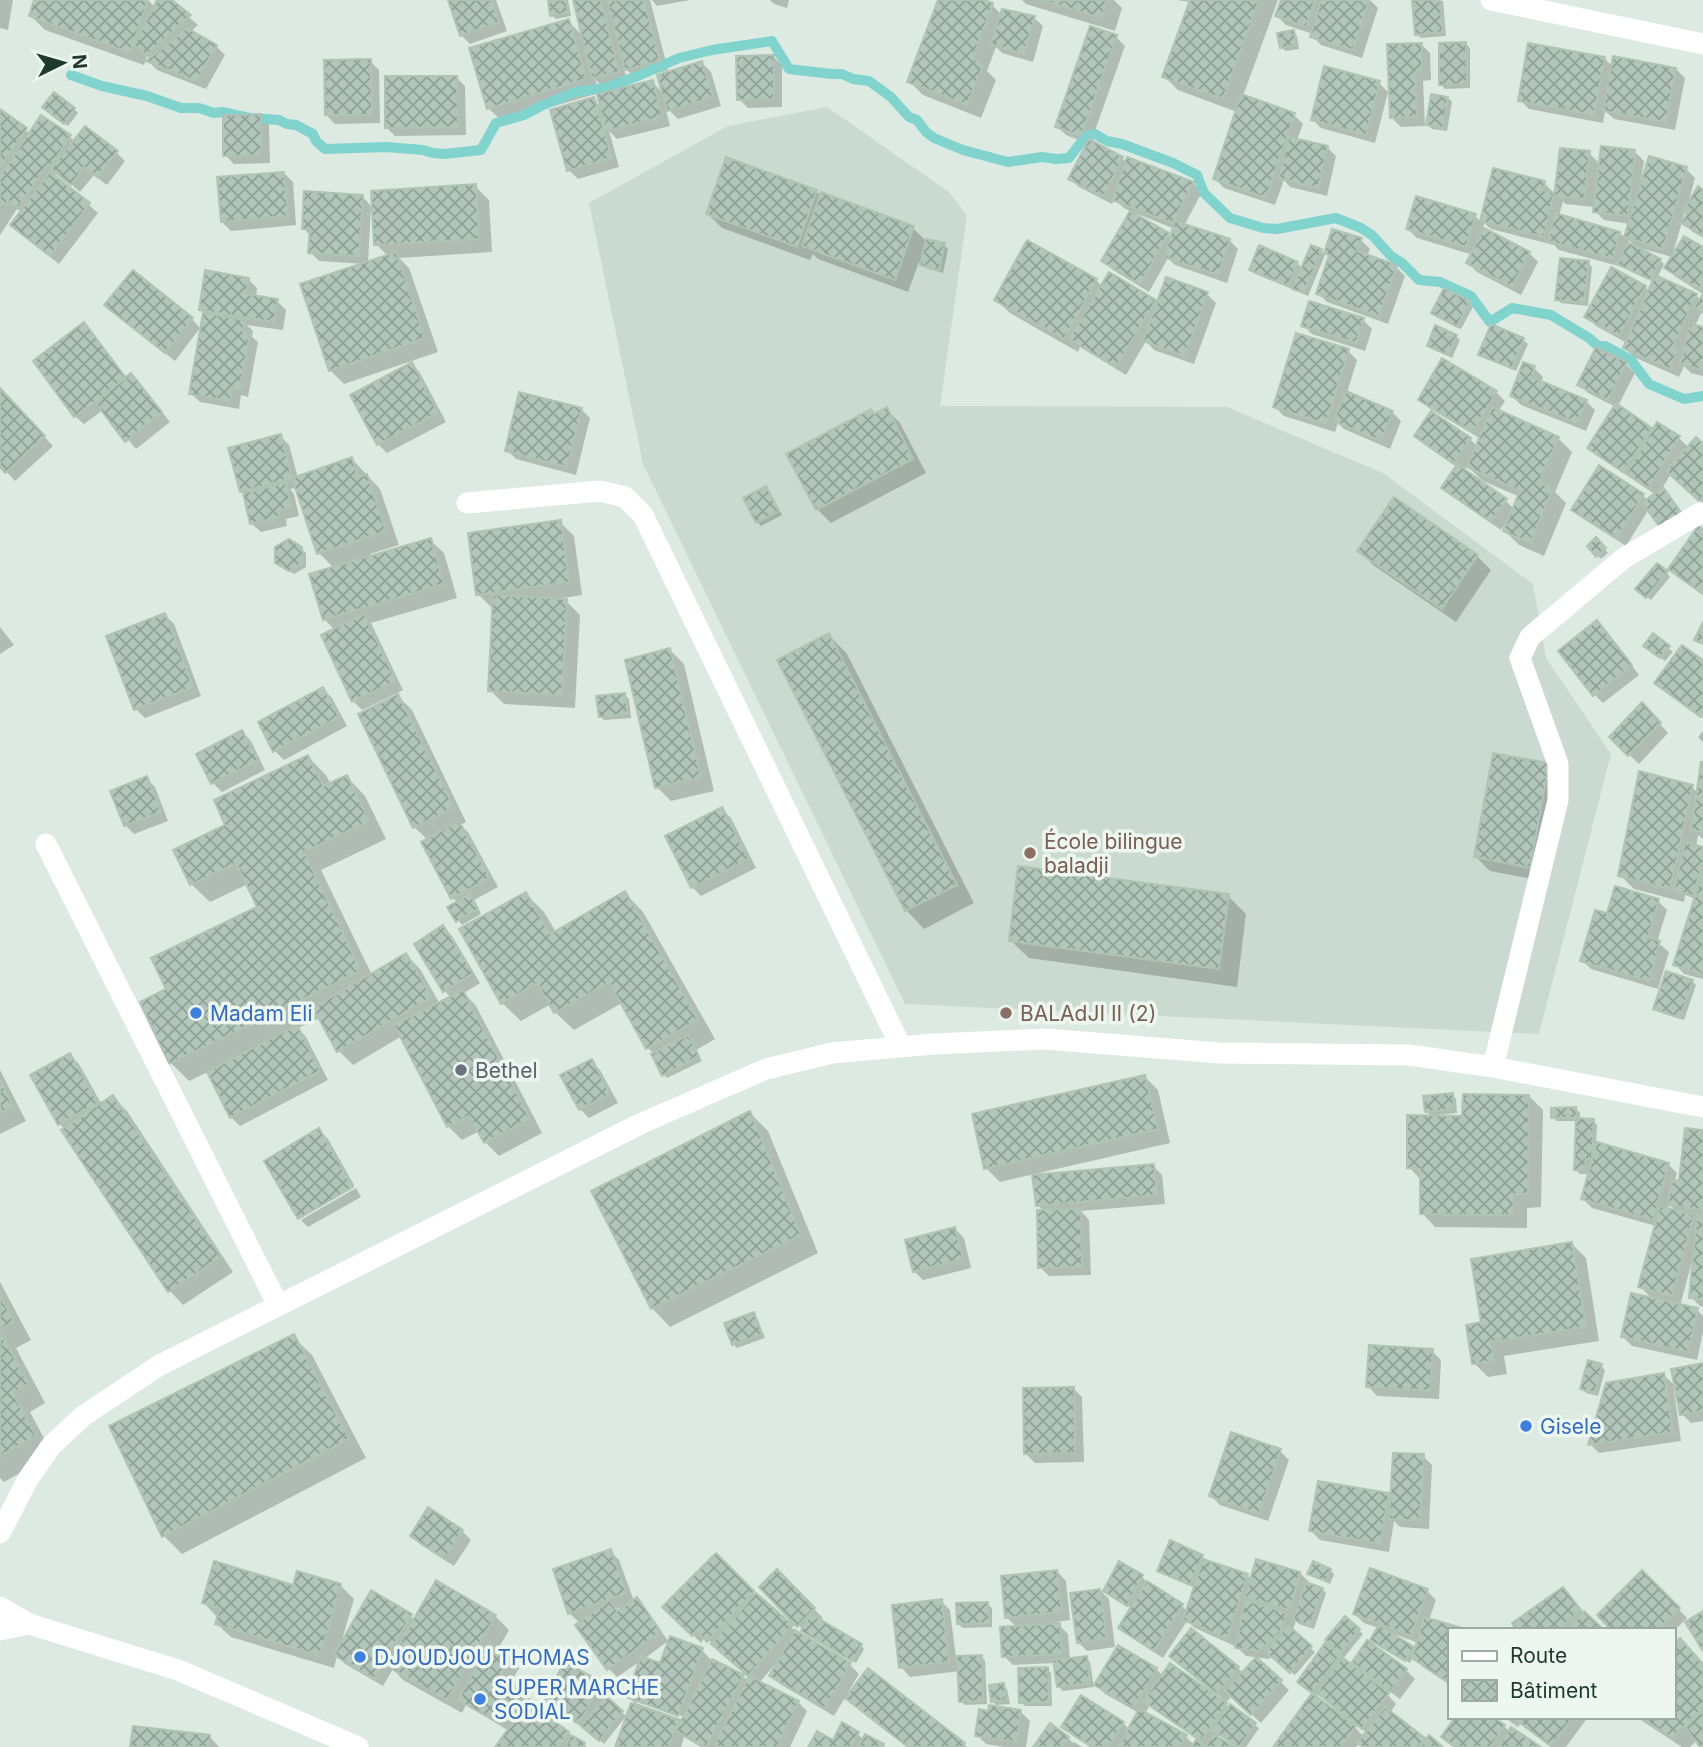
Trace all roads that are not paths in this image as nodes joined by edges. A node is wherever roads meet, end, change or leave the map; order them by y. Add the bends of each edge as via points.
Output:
1 (1491, 0) edge
2 (1703, 44) edge
3 (467, 503) dead end
4 (1700, 513) dead end
5 (46, 844) dead end
6 (901, 1047) junction
7 (1493, 1067) junction
8 (1703, 1107) edge
9 (278, 1305) junction
10 (0, 1533) edge
11 (0, 1607) edge
12 (29, 1624) junction
13 (0, 1630) edge
14 (358, 1747) edge

1 - 2 street
3 - 6 street via 600,491 625,497 643,515
4 - 7 street via 1624,558 1530,637 1520,658 1558,764 1558,800
5 - 9 street
6 - 7 street via 1045,1039 1220,1053 1409,1055
6 - 9 street via 832,1053 766,1069 640,1124
7 - 8 street
9 - 10 street via 160,1365 83,1416 51,1446
11 - 12 street
12 - 13 street
12 - 14 street via 178,1670

